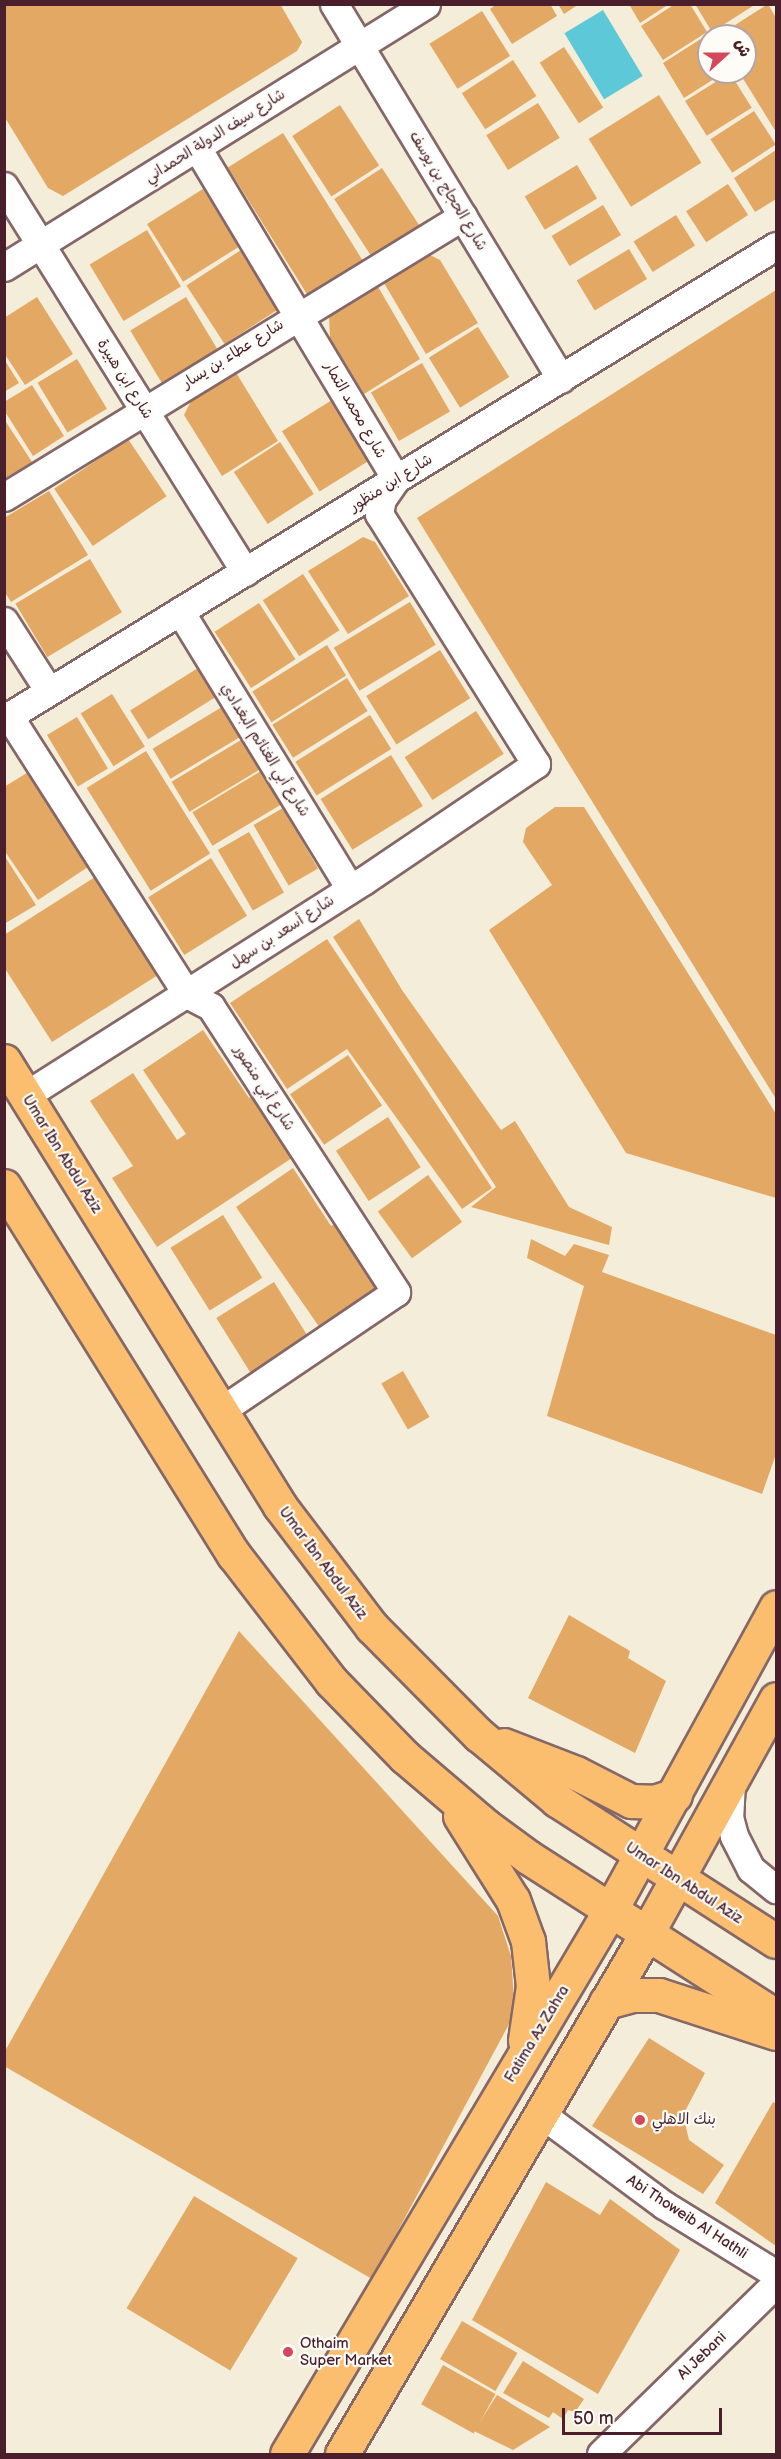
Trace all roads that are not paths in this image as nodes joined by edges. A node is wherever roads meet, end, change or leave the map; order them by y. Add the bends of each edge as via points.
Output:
1 (334, 4) edge
2 (426, 4) edge
3 (360, 46) junction
4 (197, 148) junction
5 (4, 186) edge
6 (463, 216) junction
7 (41, 245) junction
8 (777, 246) edge
9 (4, 267) edge
10 (299, 313) junction
11 (561, 379) junction
12 (143, 409) junction
13 (396, 479) junction
14 (4, 497) edge
15 (245, 572) junction
16 (180, 611) junction
17 (4, 621) edge
18 (49, 691) junction
19 (7, 717) edge
20 (350, 888) junction
21 (187, 994) junction
22 (4, 1061) edge
23 (26, 1095) junction
24 (4, 1186) edge
25 (220, 1411) junction
26 (777, 1607) edge
27 (777, 1699) edge
28 (479, 1735) junction
29 (731, 1779) junction
30 (444, 1792) junction
31 (675, 1795) junction
32 (641, 1855) junction
33 (677, 1878) junction
34 (777, 1889) edge
35 (611, 1909) junction
36 (647, 1933) junction
37 (777, 1941) edge
38 (606, 2002) junction
39 (777, 2016) edge
40 (777, 2033) edge
41 (521, 2059) junction
42 (541, 2114) junction
43 (766, 2268) edge
44 (777, 2283) edge
45 (287, 2454) edge
46 (342, 2454) edge
47 (601, 2454) edge

1 - 3 street, شارع الحجاج بن يوسف
2 - 3 street, شارع سيف الدولة الحمداني
3 - 4 street, شارع سيف الدولة الحمداني
3 - 6 street, شارع الحجاج بن يوسف
4 - 7 street, شارع سيف الدولة الحمداني
4 - 10 street, شارع محمد التمار
5 - 7 street, شارع ابن هبيرة
6 - 10 street, شارع عطاء بن يسار
6 - 11 street, شارع الحجاج بن يوسف
7 - 9 street, شارع سيف الدولة الحمداني
7 - 12 street, شارع ابن هبيرة
8 - 11 street, شارع ابن منظور
10 - 12 street, شارع عطاء بن يسار
10 - 13 street, شارع محمد التمار
11 - 13 street, شارع ابن منظور
12 - 14 street, شارع عطاء بن يسار
12 - 15 street, شارع ابن هبيرة
13 - 15 street, شارع ابن منظور
13 - 20 street, شارع أسعد بن سهل via 382,499 379,514 536,764
15 - 16 street, شارع ابن منظور
16 - 18 street, شارع ابن منظور
16 - 20 street, شارع أبي الغنائم البغدادي
17 - 18 street
18 - 19 street, شارع ابن منظور
19 - 21 street, شارع أبي منصور
20 - 21 street, شارع أسعد بن سهل
21 - 23 street, شارع أسعد بن سهل
21 - 25 street, شارع أبي منصور via 211,1007 396,1292
22 - 23 main road, Umar Ibn Abdul Aziz
23 - 25 main road, Umar Ibn Abdul Aziz
24 - 30 main road via 264,1598 331,1681
25 - 28 main road, Umar Ibn Abdul Aziz via 280,1506 340,1588 406,1665
26 - 31 main road, Fatima Az Zahra
27 - 29 main road
28 - 31 main road via 576,1773 631,1801 654,1802
28 - 32 main road, Umar Ibn Abdul Aziz via 557,1800
29 - 33 main road
29 - 34 street via 734,1836 751,1869
30 - 35 main road via 528,1857
30 - 41 main road via 502,1880 525,1931 533,1986
31 - 32 main road, Fatima Az Zahra
32 - 33 main road, Umar Ibn Abdul Aziz
32 - 35 main road, Fatima Az Zahra
33 - 36 main road
33 - 37 main road, Umar Ibn Abdul Aziz
35 - 36 main road
35 - 41 main road, Fatima Az Zahra
36 - 38 main road
36 - 39 main road
38 - 40 main road via 633,1995 659,1995
38 - 42 main road
41 - 45 main road, Fatima Az Zahra
42 - 43 street, Abi Thoweib Al Hathli via 664,2205
42 - 46 main road
44 - 47 street, Al Jebani

